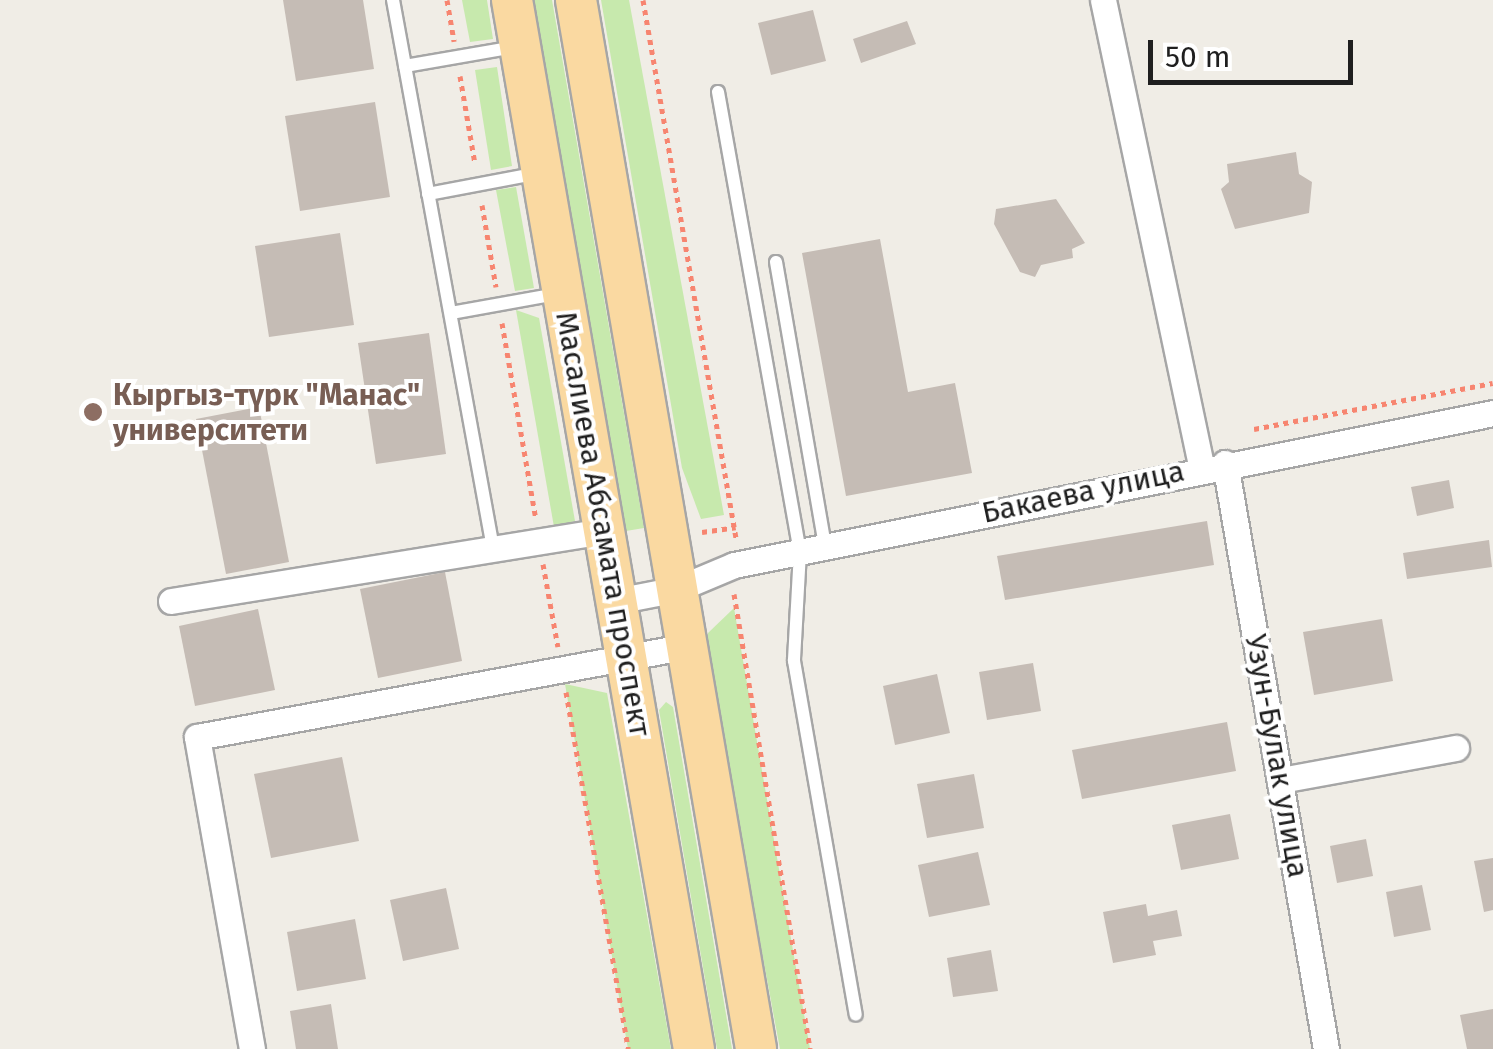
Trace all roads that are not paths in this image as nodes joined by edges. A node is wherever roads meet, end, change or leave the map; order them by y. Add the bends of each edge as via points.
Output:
1 (392, 0) edge
2 (512, 0) edge
3 (576, 0) edge
4 (1103, 0) edge
5 (520, 46) junction
6 (404, 66) junction
7 (718, 92) dead end
8 (542, 172) junction
9 (428, 194) junction
10 (776, 262) dead end
11 (563, 293) junction
12 (451, 313) junction
13 (1493, 412) edge
14 (1213, 465) junction
15 (604, 531) junction
16 (493, 548) junction
17 (812, 550) junction
18 (676, 589) junction
19 (171, 601) dead end
20 (616, 601) junction
21 (687, 646) junction
22 (626, 657) junction
23 (1456, 748) dead end
24 (1281, 780) junction
25 (856, 1014) dead end
26 (252, 1049) edge
27 (694, 1049) edge
28 (756, 1049) edge
29 (1326, 1049) edge

1 - 6 lane
2 - 5 main road, Масалиева Абсамата проспект
3 - 18 main road, Масалиева Абсамата проспект
4 - 14 street, Узун-Булак улица
5 - 6 lane
5 - 8 main road, Масалиева Абсамата проспект
6 - 9 lane
7 - 17 lane
8 - 9 lane
8 - 11 main road, Масалиева Абсамата проспект
9 - 12 lane
10 - 17 lane
11 - 12 lane
11 - 15 main road, Масалиева Абсамата проспект
12 - 16 lane
13 - 14 street, Бакаева улица
14 - 17 street, Бакаева улица
14 - 24 street, Узун-Булак улица
15 - 16 street
15 - 20 main road, Масалиева Абсамата проспект
16 - 19 street
17 - 18 street, Бакаева улица via 734,564
17 - 25 lane via 794,660
18 - 20 street, Бакаева улица
18 - 21 main road, Масалиева Абсамата проспект
20 - 22 main road, Масалиева Абсамата проспект
21 - 22 street
21 - 28 main road, Масалиева Абсамата проспект
22 - 26 street via 197,738
22 - 27 main road, Масалиева Абсамата проспект
23 - 24 street
24 - 29 street, Узун-Булак улица

